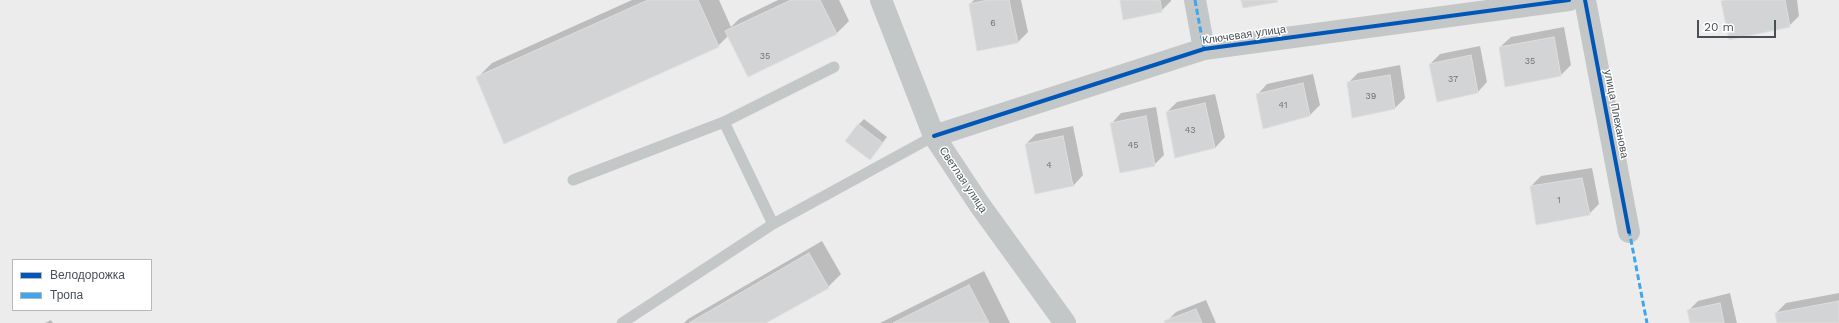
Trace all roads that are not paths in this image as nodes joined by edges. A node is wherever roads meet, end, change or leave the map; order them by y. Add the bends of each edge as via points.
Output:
1 (881, 0) edge
2 (1195, 0) edge
3 (1569, 0) edge
4 (1585, 0) edge
5 (1204, 49) junction
6 (834, 67) dead end
7 (724, 122) junction
8 (934, 136) junction
9 (573, 180) dead end
10 (773, 224) junction
11 (1629, 232) dead end
12 (622, 323) edge
13 (1065, 323) edge

1 - 8 street, Светлая улица
2 - 5 street
3 - 5 street, Ключевая улица
4 - 11 street, улица Плеханова
5 - 8 street, Ключевая улица
6 - 7 lane
7 - 9 lane
7 - 10 lane
8 - 10 lane
8 - 13 street, Светлая улица via 979,204
10 - 12 lane

